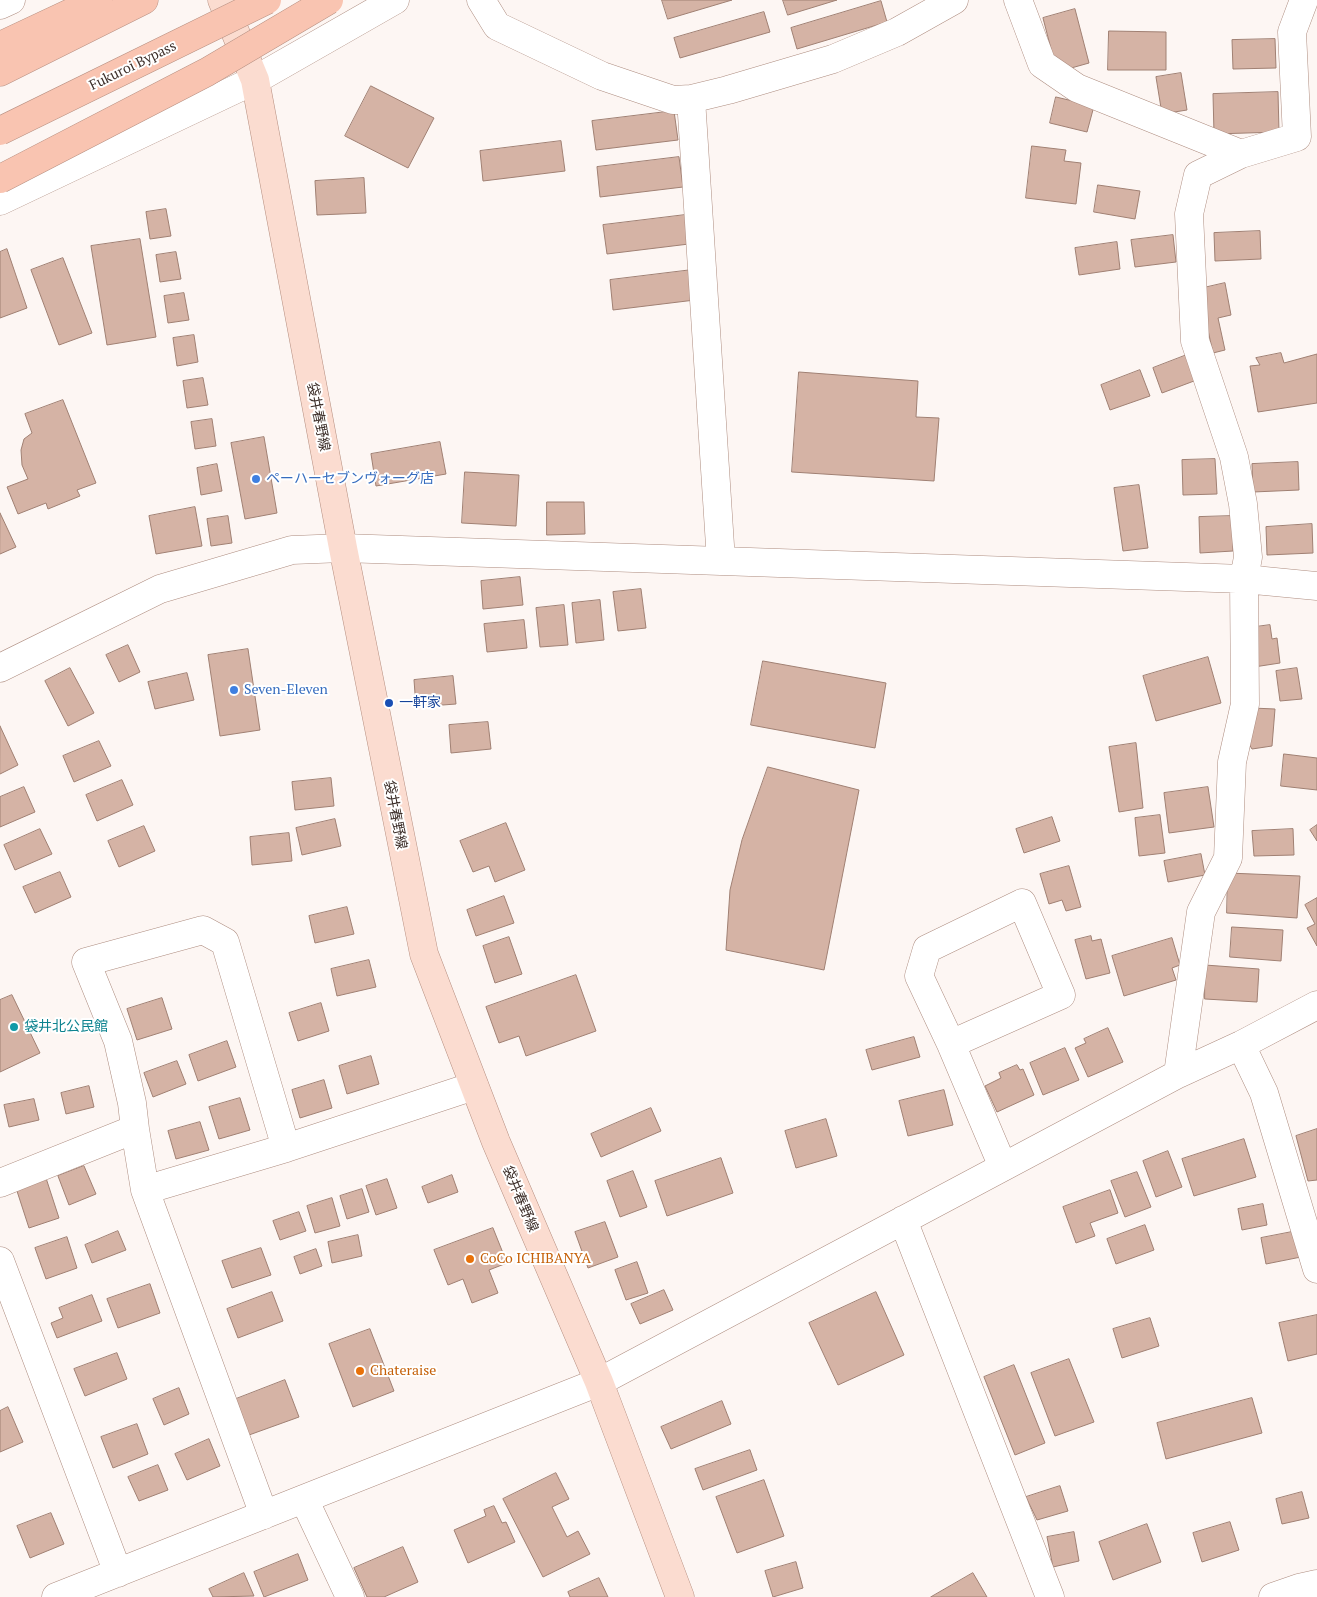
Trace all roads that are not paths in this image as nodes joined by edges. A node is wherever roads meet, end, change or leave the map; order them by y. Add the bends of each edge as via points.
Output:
1 (11, 0) edge
2 (98, 0) edge
3 (144, 0) edge
4 (222, 0) edge
5 (267, 0) edge
6 (329, 0) edge
7 (395, 0) edge
8 (481, 0) edge
9 (954, 0) edge
10 (1018, 0) edge
11 (1304, 0) edge
12 (0, 5) edge
13 (0, 46) edge
14 (0, 72) edge
15 (255, 80) junction
16 (691, 99) junction
17 (0, 131) edge
18 (1241, 154) junction
19 (0, 179) edge
20 (0, 202) edge
21 (343, 548) junction
22 (721, 560) junction
23 (1244, 579) junction
24 (1317, 586) edge
25 (0, 668) edge
26 (1317, 1005) edge
27 (951, 1044) junction
28 (1241, 1045) junction
29 (1178, 1074) junction
30 (474, 1086) junction
31 (134, 1129) junction
32 (286, 1148) junction
33 (1002, 1167) junction
34 (0, 1183) edge
35 (145, 1190) junction
36 (903, 1220) junction
37 (0, 1261) edge
38 (1317, 1269) edge
39 (599, 1382) junction
40 (304, 1499) junction
41 (264, 1515) junction
42 (118, 1573) junction
43 (1317, 1584) edge
44 (56, 1597) edge
45 (350, 1597) edge
46 (680, 1597) edge
47 (1050, 1597) edge
48 (1273, 1597) edge

1 - 12 street
2 - 13 highway
3 - 14 highway
4 - 15 main road, 袋井春野線
5 - 17 highway, Fukuroi Bypass, bridge
6 - 19 highway, bridge via 207,72
7 - 15 street
8 - 16 street via 497,26 602,76 673,100
9 - 16 street via 897,32 833,59
10 - 18 street via 1042,64 1077,88
11 - 18 street via 1292,32 1297,137
15 - 20 street
15 - 21 main road, 袋井春野線
16 - 22 street
18 - 23 street via 1198,175 1189,214 1196,341 1234,457 1248,557
21 - 22 street
21 - 25 street via 292,550 160,589
21 - 30 main road, 袋井春野線 via 424,954
22 - 23 street
23 - 24 street
23 - 29 street via 1245,704 1232,762 1228,858 1201,912
26 - 28 street
27 - 27 street via 919,976 927,949 1022,903 1061,995
27 - 33 street
28 - 29 street
28 - 38 street via 1264,1093
29 - 33 street
30 - 32 street
30 - 39 main road, 袋井春野線
31 - 32 street via 132,1103 118,1040 86,962 203,930 225,942
31 - 34 street
31 - 35 street
32 - 35 street
33 - 36 street
35 - 41 street
36 - 39 street
36 - 47 street
37 - 42 street
39 - 40 street
39 - 46 main road, 袋井春野線
40 - 41 street
40 - 45 street
41 - 42 street
42 - 44 street
43 - 48 street

